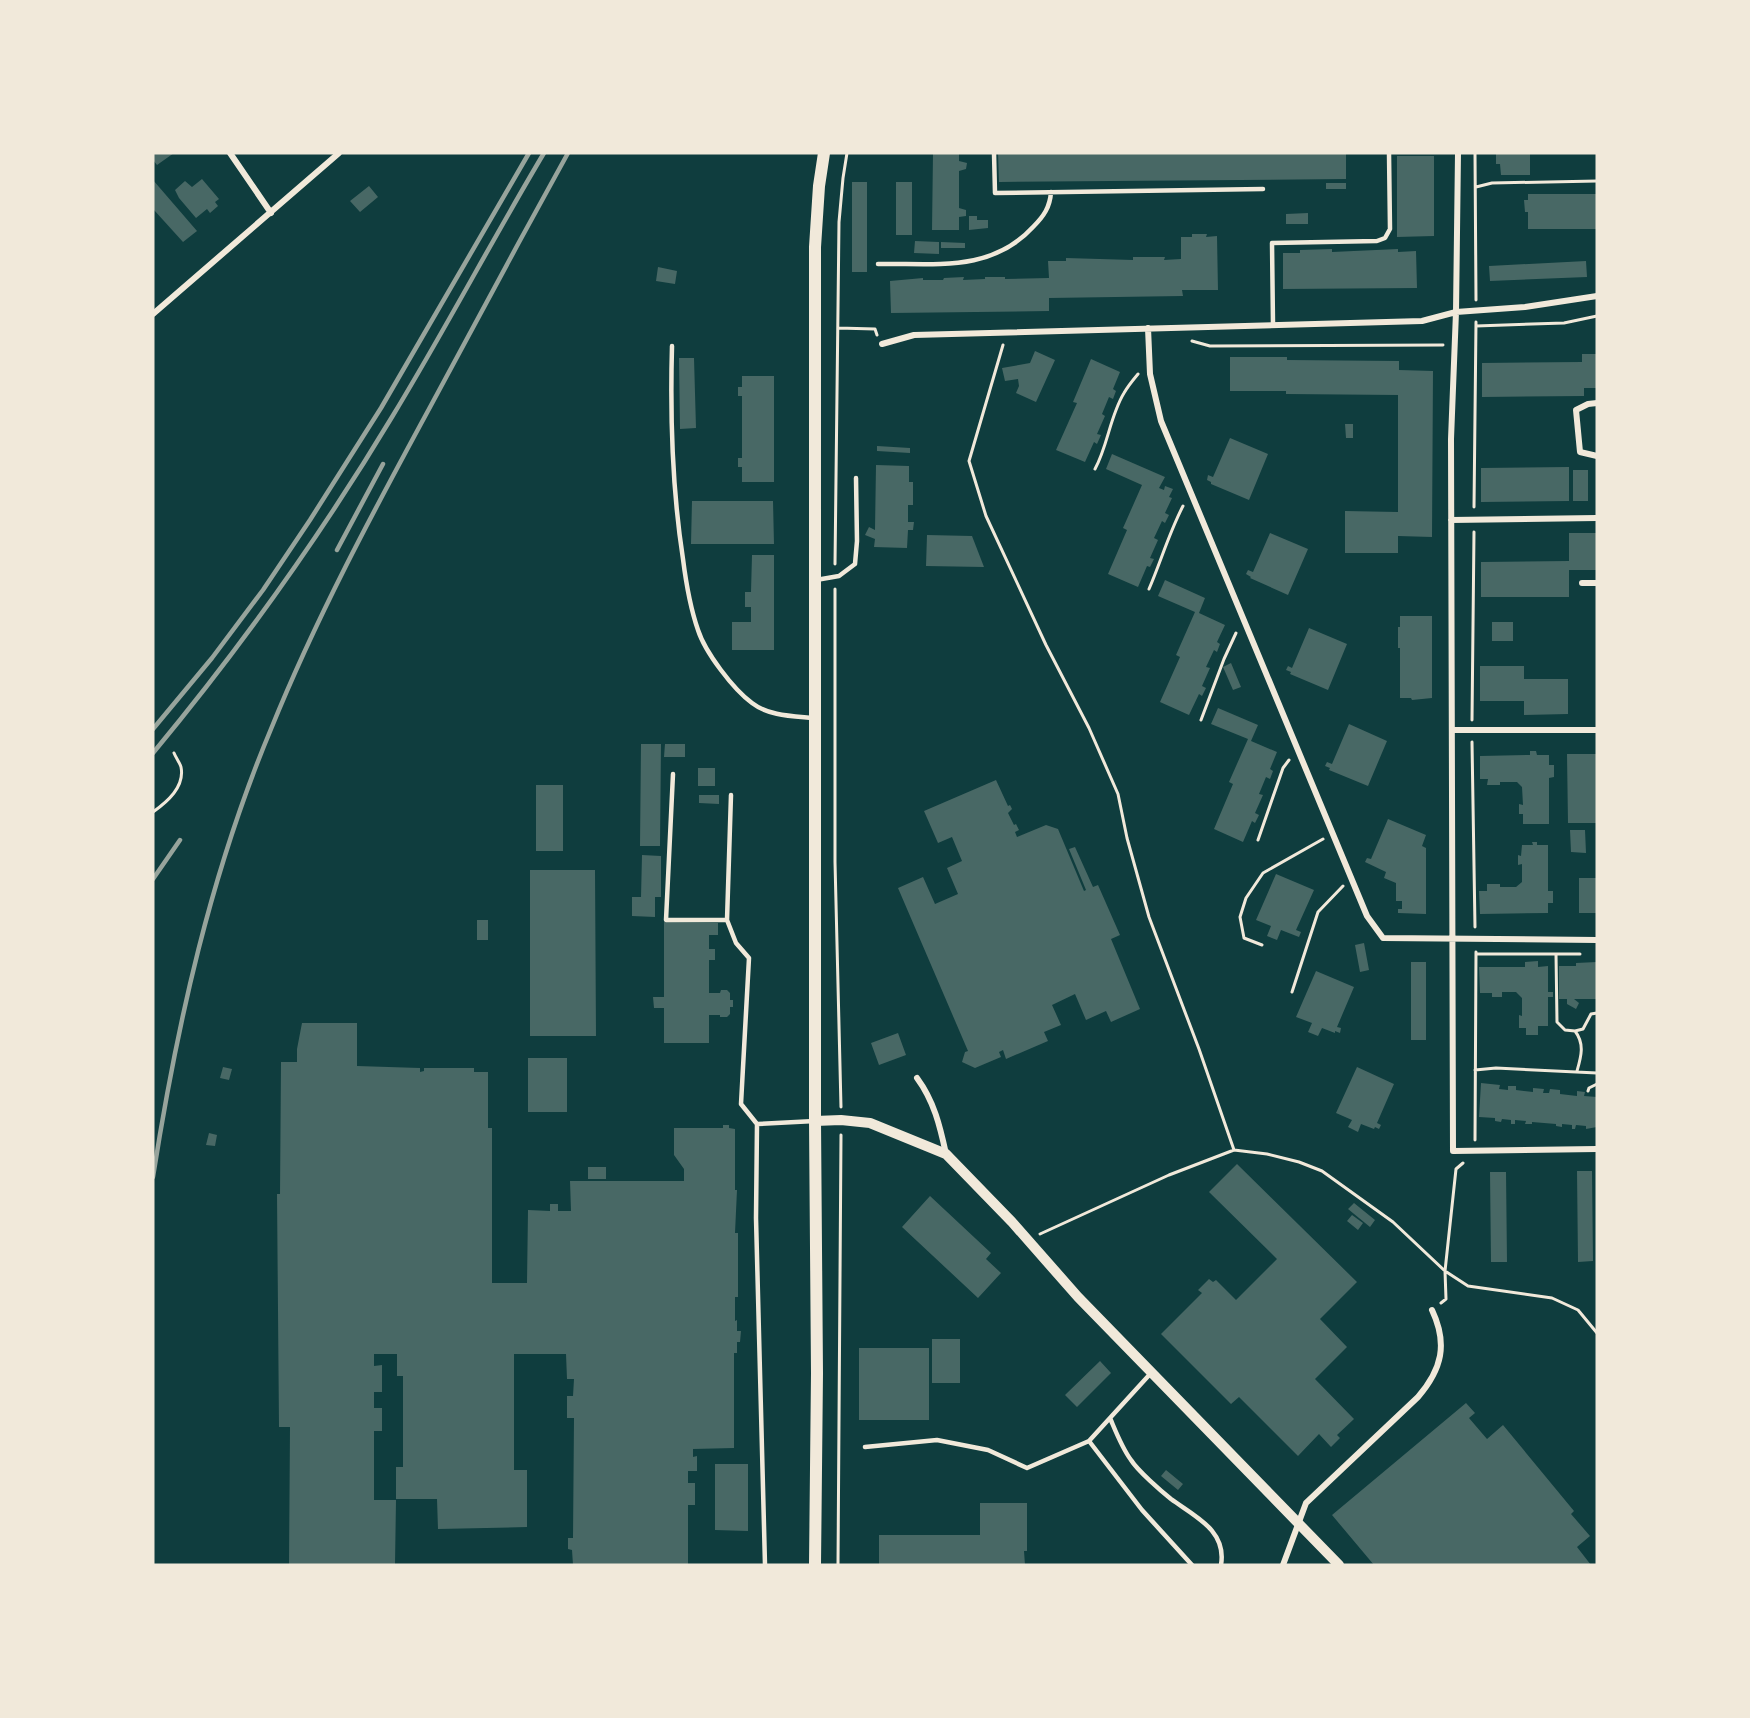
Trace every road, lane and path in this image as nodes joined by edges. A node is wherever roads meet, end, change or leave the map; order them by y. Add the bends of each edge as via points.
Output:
1 (230, 153) edge
2 (339, 153) edge
3 (824, 153) edge
4 (847, 153) edge
5 (994, 153) edge
6 (1389, 153) edge
7 (1458, 153) edge
8 (1475, 153) edge
9 (1458, 179) junction
10 (1597, 181) edge
11 (1475, 187) junction
12 (1263, 189) dead end
13 (1051, 192) junction
14 (271, 213) junction
15 (878, 264) dead end
16 (1597, 296) edge
17 (1476, 311) junction
18 (1456, 312) junction
19 (153, 314) edge
20 (1597, 316) edge
21 (1273, 324) junction
22 (1476, 326) junction
23 (838, 328) junction
24 (1148, 328) junction
25 (1007, 332) junction
26 (1189, 340) dead end
27 (882, 344) joint
28 (1455, 345) junction
29 (672, 346) dead end
30 (1150, 358) junction
31 (1597, 404) edge
32 (1597, 456) edge
33 (1095, 469) dead end
34 (856, 478) dead end
35 (1190, 491) junction
36 (1597, 518) edge
37 (1451, 520) junction
38 (1474, 520) junction
39 (835, 577) junction
40 (816, 580) junction
41 (1582, 583) dead end
42 (1597, 583) edge
43 (1149, 589) dead end
44 (1243, 618) junction
45 (815, 719) junction
46 (1201, 720) dead end
47 (1452, 730) junction
48 (1597, 730) edge
49 (1472, 731) junction
50 (1298, 750) junction
51 (174, 753) dead end
52 (673, 774) dead end
53 (731, 795) dead end
54 (153, 812) edge
55 (1332, 834) junction
56 (1258, 840) dead end
57 (1351, 878) junction
58 (727, 920) junction
59 (1453, 938) junction
60 (1476, 938) junction
61 (1597, 940) edge
62 (1262, 945) dead end
63 (1476, 954) junction
64 (1556, 954) junction
65 (1587, 954) dead end
66 (1292, 992) dead end
67 (1597, 1012) edge
68 (1575, 1031) junction
69 (1475, 1070) junction
70 (1577, 1071) junction
71 (1597, 1073) edge
72 (917, 1078) dead end
73 (1597, 1084) edge
74 (1588, 1091) dead end
75 (841, 1120) junction
76 (815, 1121) junction
77 (757, 1124) junction
78 (1597, 1149) edge
79 (1234, 1150) junction
80 (1475, 1150) junction
81 (946, 1154) junction
82 (1028, 1239) junction
83 (1445, 1271) junction
84 (1432, 1310) joint
85 (1597, 1333) edge
86 (1151, 1373) junction
87 (1110, 1418) junction
88 (1089, 1441) junction
89 (865, 1447) dead end
90 (1299, 1523) junction
91 (765, 1565) edge
92 (815, 1565) edge
93 (838, 1565) edge
94 (1192, 1565) edge
95 (1221, 1565) edge
96 (1283, 1565) edge
97 (1339, 1565) edge

1 - 14 street
2 - 14 street
3 - 40 main road via 815,247
4 - 23 path via 839,222
5 - 13 lane via 995,193
6 - 21 lane via 1390,230 1385,238 1377,242 1272,243
7 - 9 street
8 - 11 path
9 - 11 path
9 - 18 street
10 - 11 path via 1492,183
11 - 17 path
12 - 13 lane
13 - 15 lane via 1043,216 1003,252 969,262
14 - 19 street
16 - 17 street
17 - 18 street
17 - 22 path
18 - 21 street via 1422,321
18 - 28 street
20 - 22 path via 1564,323
21 - 24 street
22 - 38 path
23 - 27 path via 875,328
23 - 39 path
24 - 25 street
24 - 30 street
25 - 27 street via 914,335
25 - 79 path via 969,461 986,516 1118,794 1149,917
26 - 28 path via 1210,346
28 - 37 street
29 - 45 lane via 676,503 688,592 698,632 716,663 752,704 774,714
30 - 33 path via 1123,393
30 - 35 street via 1161,421
31 - 32 street via 1576,410 1580,452
34 - 39 lane via 855,564
35 - 43 path via 1169,533
35 - 44 street
36 - 38 street
37 - 38 street
37 - 47 street
38 - 49 path
39 - 40 lane
39 - 75 path via 835,862
40 - 45 main road
41 - 42 street
44 - 46 path
44 - 50 street
45 - 76 main road
47 - 49 street
47 - 59 street
48 - 49 street
49 - 60 path
50 - 55 street
50 - 56 path via 1283,768
51 - 54 path via 181,769 177,790
52 - 58 lane via 666,920
53 - 58 lane
55 - 57 street
55 - 62 path via 1263,873 1246,898 1240,917 1244,938
57 - 59 street via 1367,916 1383,938
57 - 66 path via 1318,912
58 - 77 lane via 736,943 749,958 741,1104
59 - 60 street
59 - 80 street via 1453,1151
60 - 61 street
60 - 63 path
63 - 64 path
63 - 69 path
64 - 65 path
64 - 68 path via 1557,1022 1565,1030
67 - 68 path via 1590,1014 1583,1029
68 - 70 path via 1582,1053
69 - 70 path
69 - 80 path
70 - 71 path
72 - 81 street via 930,1095
73 - 74 path
75 - 76 street
75 - 81 street via 870,1123
75 - 93 path
76 - 77 lane
76 - 92 main road
77 - 91 lane
78 - 80 street
79 - 82 path
79 - 83 path via 1267,1154 1322,1171 1393,1222
80 - 83 path via 1456,1169
81 - 82 street
82 - 86 street
83 - 84 path via 1446,1299
83 - 85 path via 1468,1286 1552,1298 1578,1310
84 - 90 street via 1441,1335 1439,1364 1432,1380 1306,1503
86 - 87 lane
86 - 90 street
87 - 88 lane
87 - 95 lane via 1131,1460 1170,1498 1204,1520 1218,1540
88 - 89 lane via 1027,1468 988,1450 937,1440
88 - 94 lane
90 - 96 street
90 - 97 street

